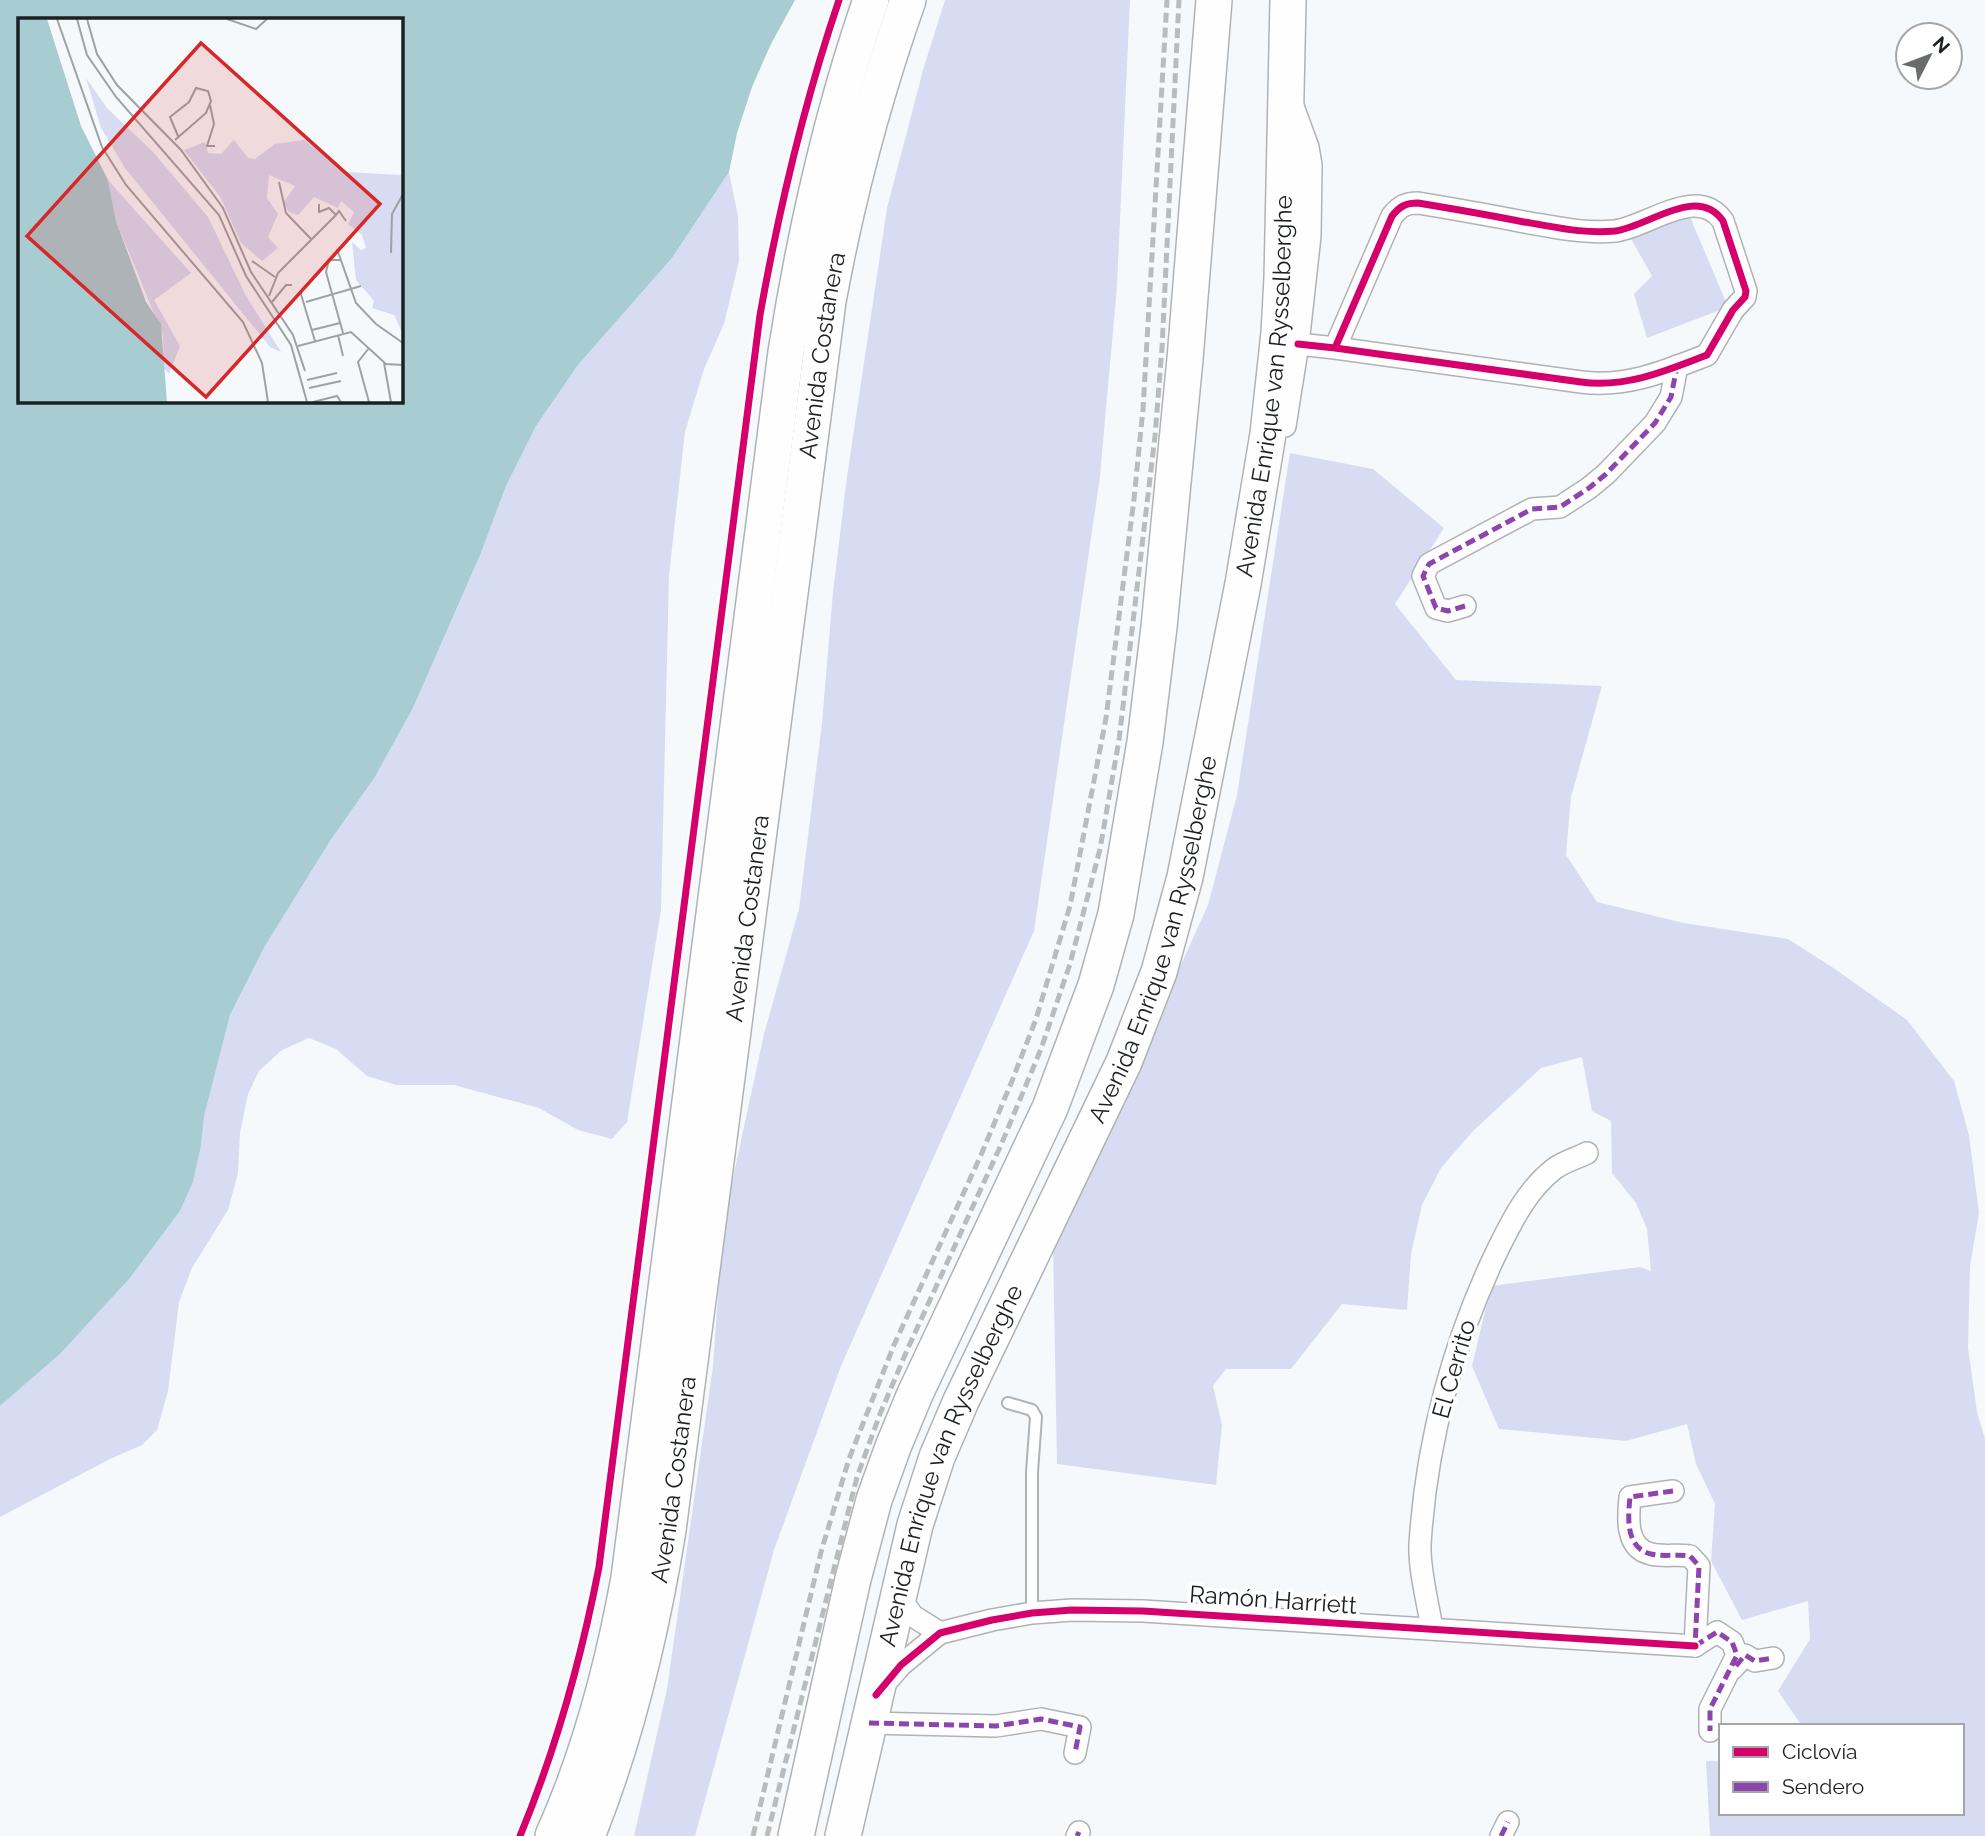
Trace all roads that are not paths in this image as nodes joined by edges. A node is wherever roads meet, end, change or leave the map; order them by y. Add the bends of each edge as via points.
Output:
1 (871, 0) edge
2 (908, 0) edge
3 (1214, 0) edge
4 (1288, 0) edge
5 (1286, 89) junction
6 (1298, 344) junction
7 (1335, 348) junction
8 (1677, 366) junction
9 (1243, 583) junction
10 (1465, 606) dead end
11 (1587, 1153) dead end
12 (1008, 1403) dead end
13 (1673, 1491) dead end
14 (900, 1598) junction
15 (1032, 1613) junction
16 (1432, 1629) junction
17 (940, 1633) junction
18 (1695, 1646) junction
19 (1773, 1658) dead end
20 (1729, 1674) junction
21 (873, 1709) junction
22 (1710, 1731) dead end
23 (1075, 1753) dead end
24 (553, 1836) edge
25 (587, 1836) edge
26 (796, 1836) edge
27 (843, 1836) edge

1 - 24 main road, Avenida Costanera via 816,190 786,352 629,1578 596,1719
2 - 25 main road, Avenida Costanera via 867,127 828,301 653,1618 609,1780
3 - 26 main road, Avenida Enrique van Rysselberghe via 1159,627 1116,914 1096,985 1050,1108 915,1394 874,1500
4 - 5 main road, Avenida Enrique van Rysselberghe
5 - 6 street via 1311,165 1310,236
5 - 9 main road, Avenida Enrique van Rysselberghe via 1279,333 1261,487
6 - 7 street
6 - 9 street via 1271,495
7 - 8 street via 1597,384 1632,381
7 - 8 street via 1392,216 1408,203 1583,233 1626,230 1689,206 1708,207 1717,212 1727,229 1746,284 1745,297 1707,355
8 - 10 street via 1671,397 1655,423 1589,488 1560,507 1532,509 1429,564 1423,576 1436,608 1448,611
9 - 14 main road, Avenida Enrique van Rysselberghe via 1185,877 1159,972 1124,1062 956,1412 915,1525
11 - 16 street, El Cerrito via 1555,1168 1532,1191 1491,1264 1455,1352 1432,1452 1420,1548
12 - 15 lane via 1030,1409 1036,1417
13 - 18 street via 1630,1497 1630,1532 1642,1551 1690,1556 1699,1566
14 - 17 street via 913,1616
14 - 21 main road, Avenida Enrique van Rysselberghe
15 - 16 street, Ramón Harriett via 1107,1609
15 - 17 street, Ramón Harriett
16 - 18 street, Ramón Harriett
17 - 21 street, Ramón Harriett via 901,1665
18 - 20 street via 1717,1632 1732,1642 1737,1655
19 - 20 street via 1755,1661 1745,1655
20 - 22 street via 1710,1709
21 - 23 street via 996,1726 1041,1719 1080,1727
21 - 27 main road, Avenida Enrique van Rysselberghe

